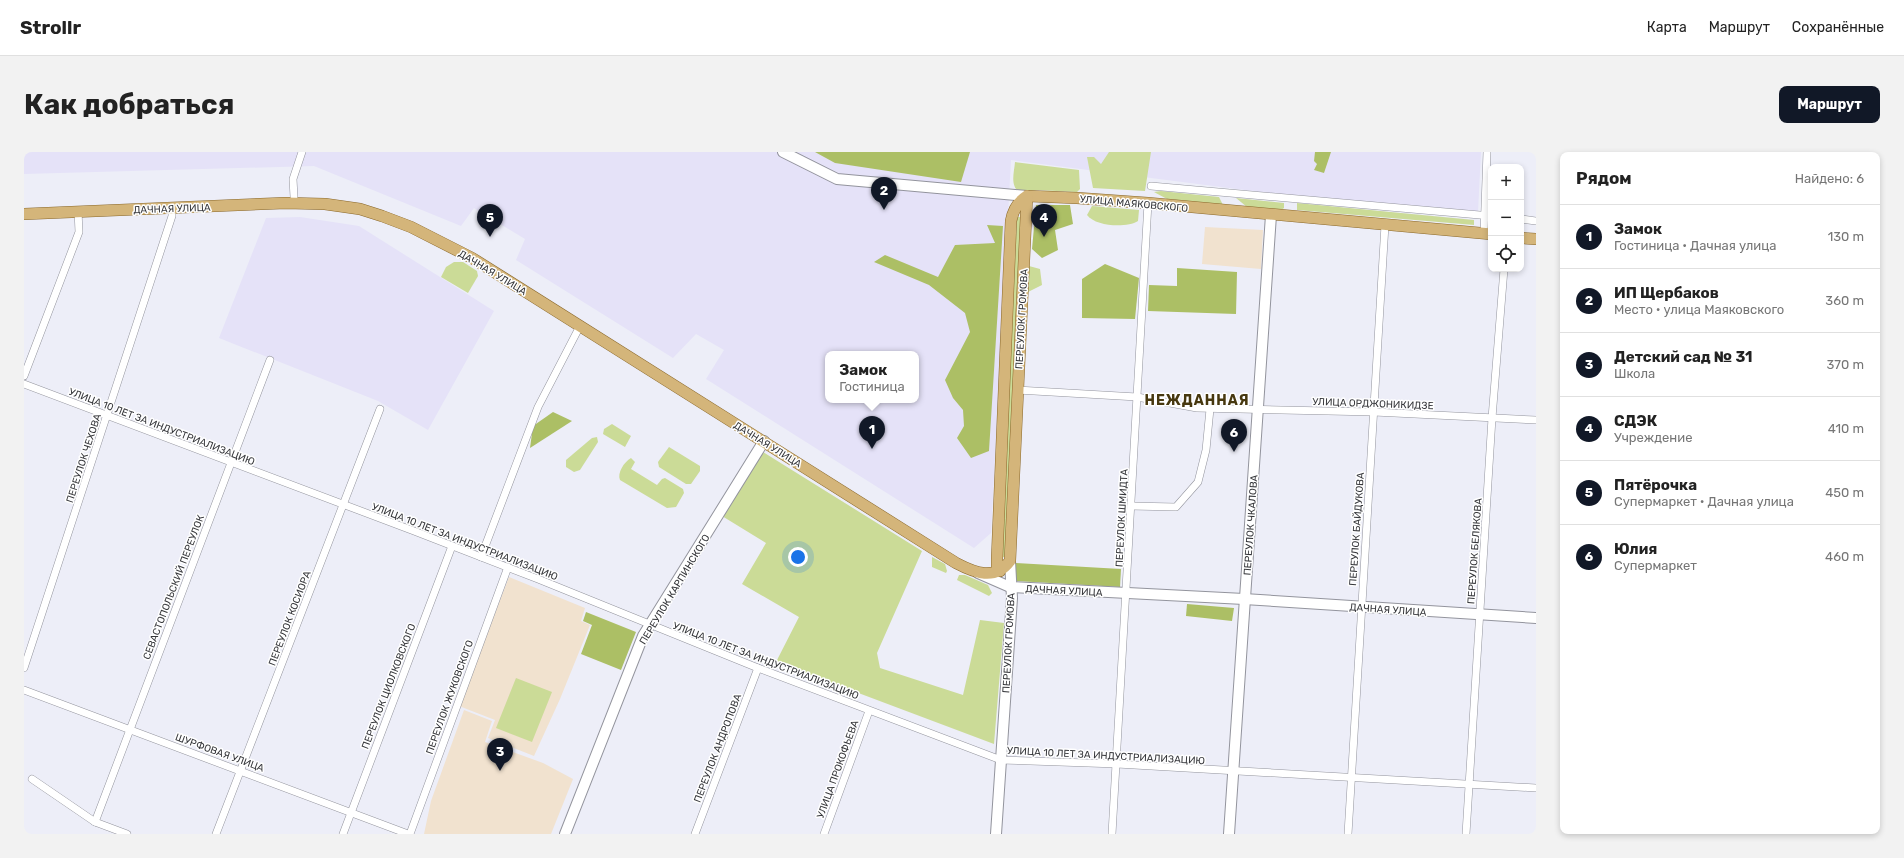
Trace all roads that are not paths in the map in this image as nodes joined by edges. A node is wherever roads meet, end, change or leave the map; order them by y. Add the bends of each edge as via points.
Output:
1 (302, 152) edge
2 (783, 152) edge
3 (1487, 152) edge
4 (1151, 186) dead end
5 (1027, 196) junction
6 (294, 200) junction
7 (1488, 200) edge
8 (1148, 203) junction
9 (172, 205) junction
10 (24, 208) edge
11 (78, 209) junction
12 (24, 214) edge
13 (1271, 215) junction
14 (1488, 216) edge
15 (1524, 219) edge
16 (1536, 221) edge
17 (1386, 225) junction
18 (1488, 234) edge
19 (1524, 238) edge
20 (1536, 239) edge
21 (1504, 272) edge
22 (582, 323) junction
23 (270, 360) dead end
24 (24, 376) edge
25 (24, 384) edge
26 (1017, 390) junction
27 (1137, 396) junction
28 (380, 409) dead end
29 (1210, 409) junction
30 (1258, 410) junction
31 (1374, 412) junction
32 (107, 416) junction
33 (1492, 418) junction
34 (1536, 420) edge
35 (765, 439) junction
36 (231, 463) junction
37 (344, 505) junction
38 (1131, 506) junction
39 (452, 546) junction
40 (481, 557) junction
41 (997, 559) junction
42 (1010, 562) junction
43 (508, 567) junction
44 (976, 569) junction
45 (1000, 571) junction
46 (1010, 587) junction
47 (1126, 593) junction
48 (1244, 599) junction
49 (1361, 607) junction
50 (1479, 614) junction
51 (1536, 618) edge
52 (650, 625) junction
53 (24, 668) edge
54 (758, 668) junction
55 (24, 690) edge
56 (869, 711) junction
57 (130, 730) junction
58 (1001, 760) junction
59 (1117, 764) junction
60 (240, 771) junction
61 (1232, 771) junction
62 (1351, 778) junction
63 (32, 779) dead end
64 (1468, 784) junction
65 (1536, 788) edge
66 (351, 812) junction
67 (95, 822) junction
68 (127, 834) edge
69 (216, 834) edge
70 (343, 834) edge
71 (409, 834) edge
72 (565, 834) edge
73 (695, 834) edge
74 (824, 834) edge
75 (996, 834) edge
76 (1112, 834) edge
77 (1229, 834) edge
78 (1348, 834) edge
79 (1466, 834) edge

1 - 6 street via 293,179
2 - 5 street, УЛИЦА МАЯКОВСКОГО via 837,179
3 - 7 street
4 - 14 street, УЛИЦА МАЯКОВСКОГО
5 - 8 main road, УЛИЦА МАЯКОВСКОГО
5 - 26 main road, ПЕРЕУЛОК ГРОМОВА
5 - 41 main road, ПЕРЕУЛОК ГРОМОВА via 1016,205 1011,221
6 - 9 main road, ДАЧНАЯ УЛИЦА
6 - 22 main road, ДАЧНАЯ УЛИЦА via 360,209 449,242
8 - 13 main road, УЛИЦА МАЯКОВСКОГО
8 - 27 street, ПЕРЕУЛОК ШМИДТА
9 - 11 main road, ДАЧНАЯ УЛИЦА
9 - 32 street, ПЕРЕУЛОК ЧЕХОВА via 172,216
10 - 11 main road, ДАЧНАЯ УЛИЦА
11 - 12 main road, ДАЧНАЯ УЛИЦА
11 - 24 street via 79,232
13 - 17 main road, УЛИЦА МАЯКОВСКОГО
13 - 30 street, ПЕРЕУЛОК ЧКАЛОВА
15 - 16 street
17 - 18 main road, УЛИЦА МАЯКОВСКОГО
17 - 31 street, ПЕРЕУЛОК БАЙДУКОВА
19 - 20 main road
21 - 33 street, ПЕРЕУЛОК БЕЛЯКОВА
22 - 35 main road, ДАЧНАЯ УЛИЦА
22 - 40 street via 538,407
23 - 36 street, СЕВАСТОПОЛЬСКИЙ ПЕРЕУЛОК
25 - 32 street, УЛИЦА 10 ЛЕТ ЗА ИНДУСТРИАЛИЗАЦИЮ
26 - 27 street, УЛИЦА ОРДЖОНИКИДЗЕ
26 - 42 main road, ПЕРЕУЛОК ГРОМОВА
27 - 29 street, УЛИЦА ОРДЖОНИКИДЗЕ
27 - 38 street, ПЕРЕУЛОК ШМИДТА
28 - 37 street, ПЕРЕУЛОК КОСИОРА
29 - 30 street, УЛИЦА ОРДЖОНИКИДЗЕ
29 - 38 street via 1206,450 1198,482 1176,507
30 - 31 street, УЛИЦА ОРДЖОНИКИДЗЕ
30 - 48 street, ПЕРЕУЛОК ЧКАЛОВА
31 - 33 street, УЛИЦА ОРДЖОНИКИДЗЕ
31 - 49 street, ПЕРЕУЛОК БАЙДУКОВА
32 - 36 street, УЛИЦА 10 ЛЕТ ЗА ИНДУСТРИАЛИЗАЦИЮ
32 - 53 street, ПЕРЕУЛОК ЧЕХОВА
33 - 34 street, УЛИЦА ОРДЖОНИКИДЗЕ
33 - 50 street, ПЕРЕУЛОК БЕЛЯКОВА
35 - 44 main road, ДАЧНАЯ УЛИЦА via 933,549 956,563
35 - 52 street, ПЕРЕУЛОК КАРПИНСКОГО
36 - 37 street, УЛИЦА 10 ЛЕТ ЗА ИНДУСТРИАЛИЗАЦИЮ
36 - 57 street, СЕВАСТОПОЛЬСКИЙ ПЕРЕУЛОК
37 - 39 street, УЛИЦА 10 ЛЕТ ЗА ИНДУСТРИАЛИЗАЦИЮ
37 - 60 street, ПЕРЕУЛОК КОСИОРА
38 - 47 street, ПЕРЕУЛОК ШМИДТА
39 - 40 street, УЛИЦА 10 ЛЕТ ЗА ИНДУСТРИАЛИЗАЦИЮ
39 - 66 street, ПЕРЕУЛОК ЦИОЛКОВСКОГО
40 - 43 street, УЛИЦА 10 ЛЕТ ЗА ИНДУСТРИАЛИЗАЦИЮ
41 - 44 main road via 992,564
41 - 45 main road, ПЕРЕУЛОК ГРОМОВА
42 - 45 main road
42 - 46 street, ПЕРЕУЛОК ГРОМОВА
43 - 52 street, УЛИЦА 10 ЛЕТ ЗА ИНДУСТРИАЛИЗАЦИЮ
43 - 71 street, ПЕРЕУЛОК ЖУКОВСКОГО
44 - 45 main road via 987,573
44 - 46 street, ДАЧНАЯ УЛИЦА
45 - 46 street
46 - 47 street, ДАЧНАЯ УЛИЦА
46 - 58 street, ПЕРЕУЛОК ГРОМОВА via 1012,598
47 - 48 street, ДАЧНАЯ УЛИЦА
47 - 59 street, ПЕРЕУЛОК ШМИДТА
48 - 49 street, ДАЧНАЯ УЛИЦА
48 - 61 street, ПЕРЕУЛОК ЧКАЛОВА
49 - 50 street, ДАЧНАЯ УЛИЦА
49 - 62 street, ПЕРЕУЛОК БАЙДУКОВА
50 - 51 street, ДАЧНАЯ УЛИЦА
50 - 64 street, ПЕРЕУЛОК БЕЛЯКОВА
52 - 54 street, УЛИЦА 10 ЛЕТ ЗА ИНДУСТРИАЛИЗАЦИЮ
52 - 72 street, ПЕРЕУЛОК КАРПИНСКОГО
54 - 56 street, УЛИЦА 10 ЛЕТ ЗА ИНДУСТРИАЛИЗАЦИЮ
54 - 73 street, ПЕРЕУЛОК АНДРОПОВА
55 - 57 street, ШУРФОВАЯ УЛИЦА
56 - 58 street, УЛИЦА 10 ЛЕТ ЗА ИНДУСТРИАЛИЗАЦИЮ
56 - 74 street, УЛИЦА ПРОКОФЬЕВА
57 - 60 street, ШУРФОВАЯ УЛИЦА
57 - 67 street, СЕВАСТОПОЛЬСКИЙ ПЕРЕУЛОК
58 - 59 street, УЛИЦА 10 ЛЕТ ЗА ИНДУСТРИАЛИЗАЦИЮ
58 - 75 street, ПЕРЕУЛОК ГРОМОВА
59 - 61 street, УЛИЦА 10 ЛЕТ ЗА ИНДУСТРИАЛИЗАЦИЮ
59 - 76 street, ПЕРЕУЛОК ШМИДТА
60 - 66 street, ШУРФОВАЯ УЛИЦА
60 - 69 street, ПЕРЕУЛОК КОСИОРА
61 - 62 street, УЛИЦА 10 ЛЕТ ЗА ИНДУСТРИАЛИЗАЦИЮ
61 - 77 street, ПЕРЕУЛОК ЧКАЛОВА
62 - 64 street, УЛИЦА 10 ЛЕТ ЗА ИНДУСТРИАЛИЗАЦИЮ
62 - 78 street, ПЕРЕУЛОК БАЙДУКОВА
63 - 67 street
64 - 65 street, УЛИЦА 10 ЛЕТ ЗА ИНДУСТРИАЛИЗАЦИЮ
64 - 79 street, ПЕРЕУЛОК БЕЛЯКОВА
66 - 70 street, ПЕРЕУЛОК ЦИОЛКОВСКОГО
66 - 71 street, ШУРФОВАЯ УЛИЦА
67 - 68 street

